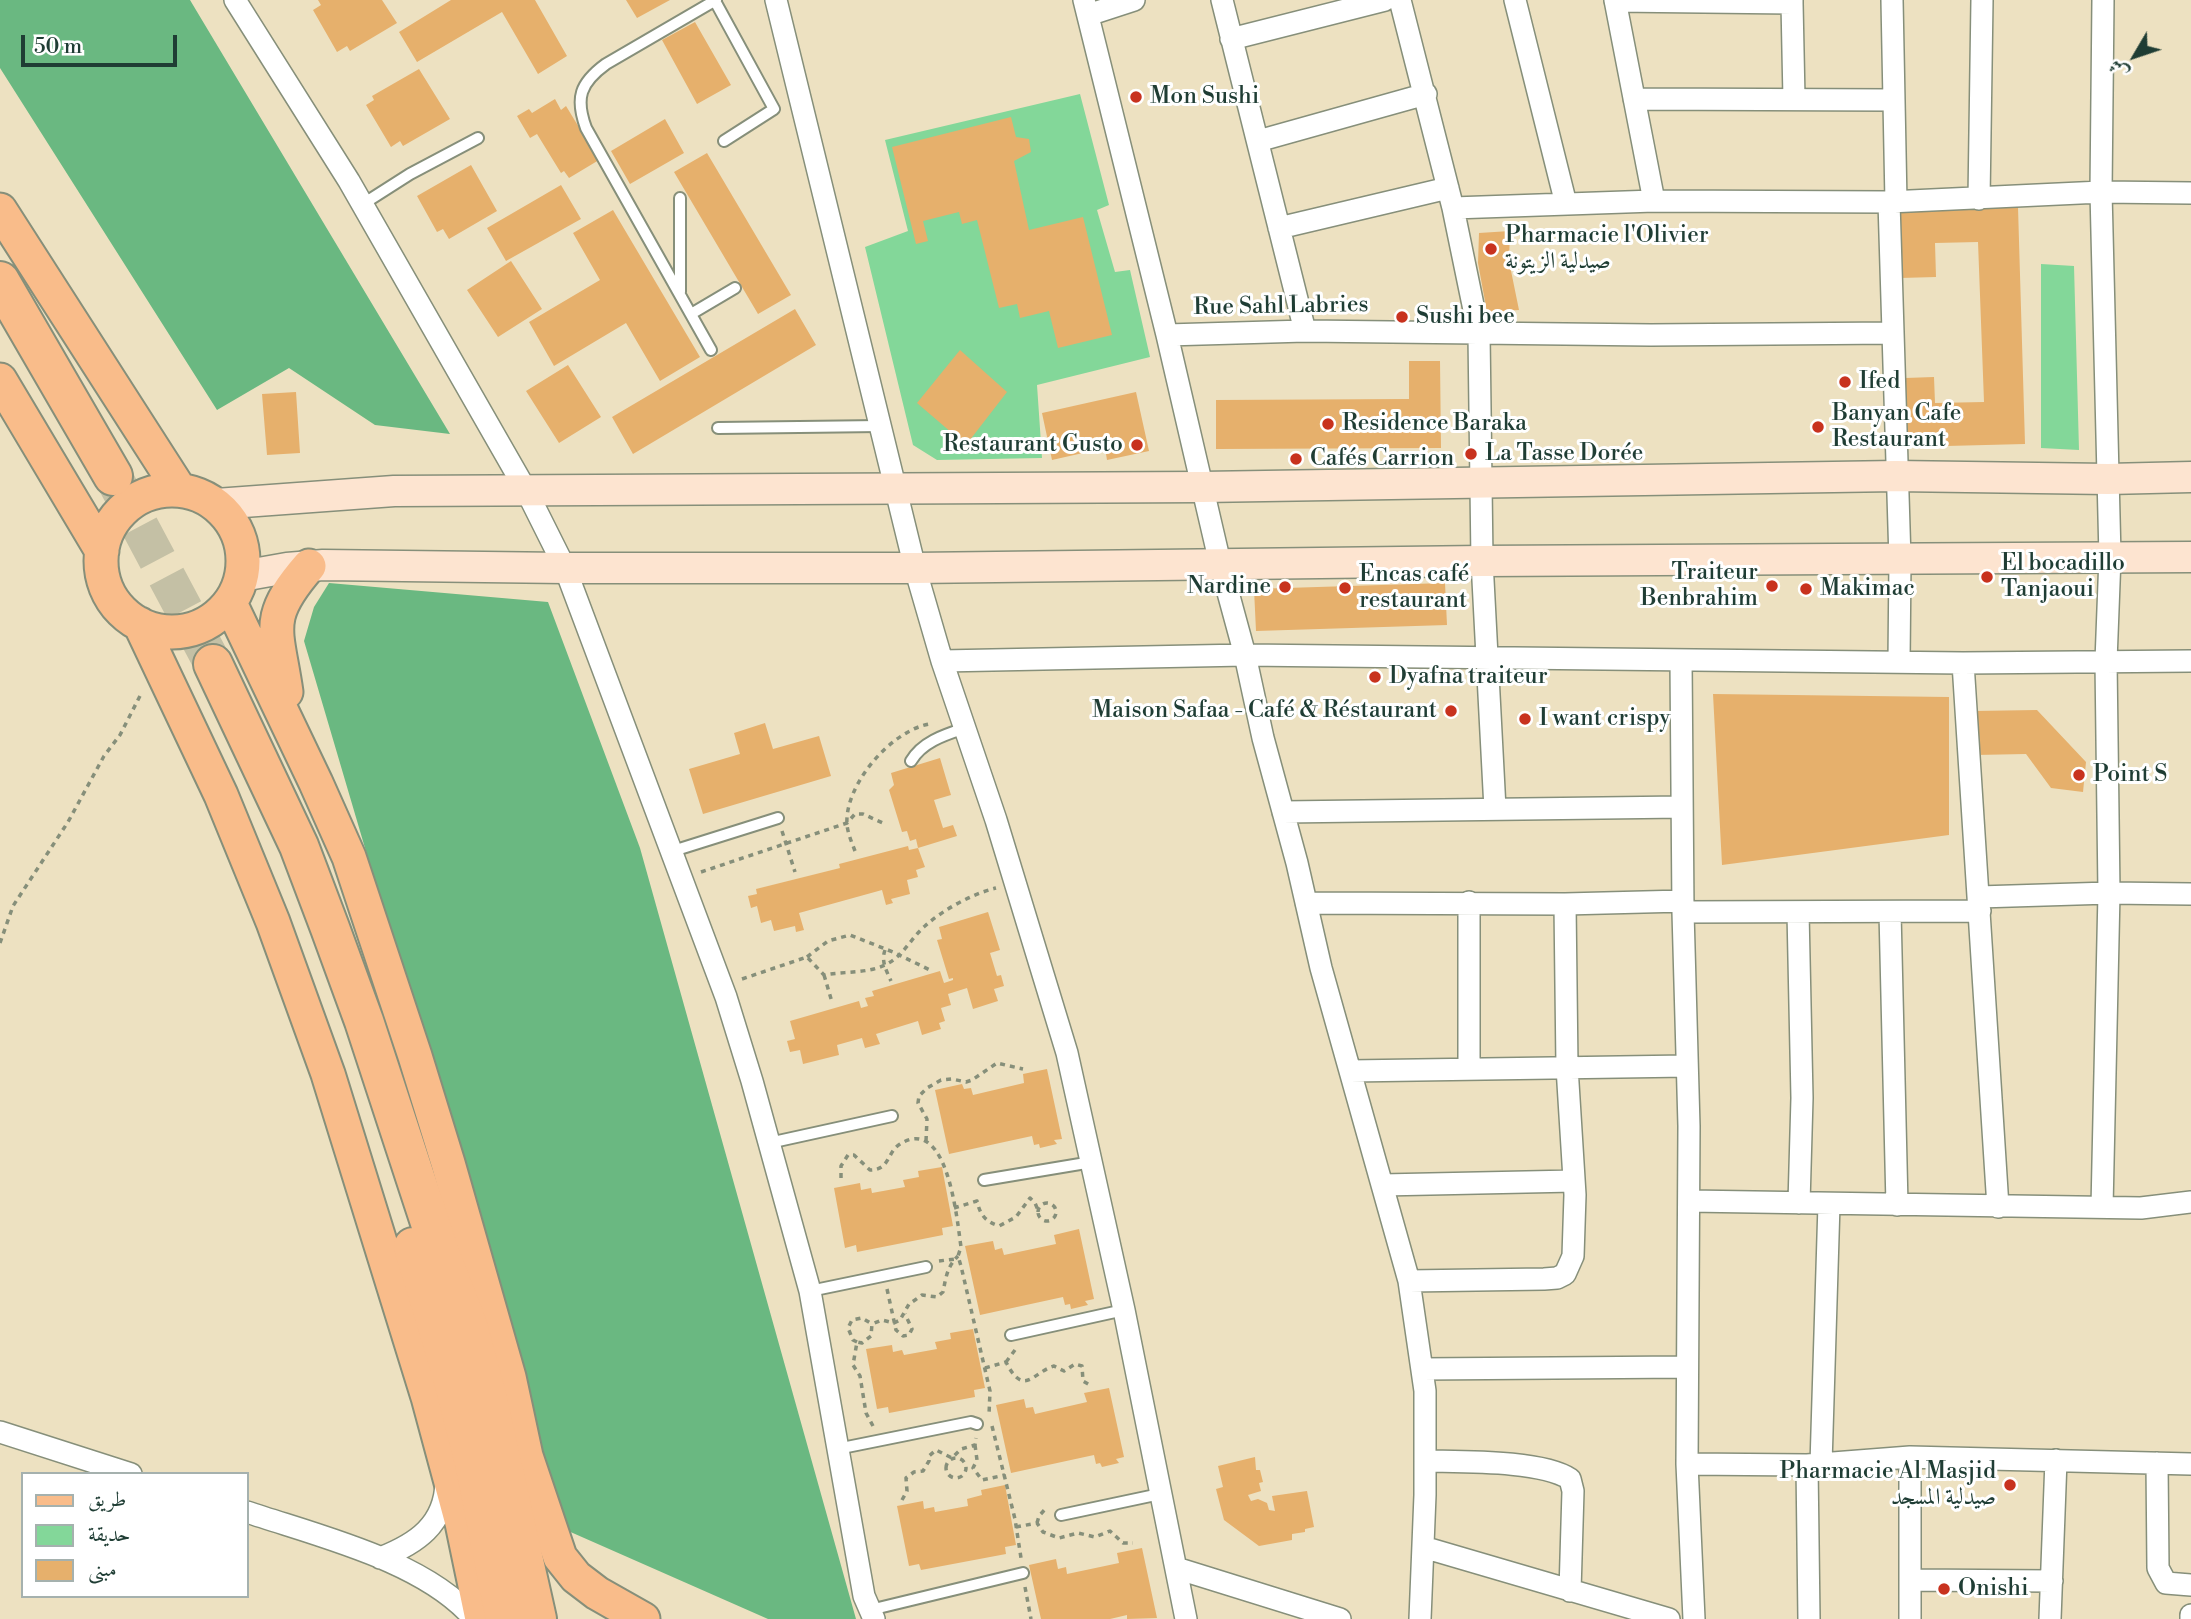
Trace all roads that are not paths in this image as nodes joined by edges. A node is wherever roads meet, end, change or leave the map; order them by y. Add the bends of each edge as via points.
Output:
1 (235, 0) edge
2 (715, 0) edge
3 (776, 0) edge
4 (1134, 0) edge
5 (1222, 0) edge
6 (1385, 0) edge
7 (1400, 0) edge
8 (1514, 0) edge
9 (1615, 0) edge
10 (1892, 0) edge
11 (1982, 0) edge
12 (2104, 0) edge
13 (1792, 1) edge
14 (1086, 7) edge
15 (1231, 39) junction
16 (1426, 94) junction
17 (1634, 99) junction
18 (1794, 99) junction
19 (1892, 100) junction
20 (478, 138) dead end
21 (724, 141) dead end
22 (1258, 141) junction
23 (2101, 192) junction
24 (2191, 193) edge
25 (680, 198) dead end
26 (1451, 198) junction
27 (1979, 199) junction
28 (1654, 201) junction
29 (1893, 202) junction
30 (363, 204) junction
31 (1566, 204) junction
32 (0, 210) edge
33 (1279, 228) junction
34 (0, 281) edge
35 (735, 288) dead end
36 (680, 295) junction
37 (691, 314) junction
38 (0, 324) edge
39 (1305, 331) junction
40 (1894, 332) junction
41 (1479, 334) junction
42 (1167, 335) junction
43 (711, 350) dead end
44 (0, 380) edge
45 (880, 426) junction
46 (718, 428) dead end
47 (1896, 476) junction
48 (2191, 477) edge
49 (2108, 480) junction
50 (1482, 483) junction
51 (1202, 487) junction
52 (179, 489) junction
53 (895, 489) junction
54 (527, 492) junction
55 (216, 504) junction
56 (102, 551) junction
57 (2110, 557) junction
58 (2191, 557) edge
59 (1900, 560) junction
60 (1482, 561) junction
61 (1220, 563) junction
62 (309, 566) junction
63 (565, 568) junction
64 (915, 568) junction
65 (237, 590) junction
66 (140, 624) junction
67 (1245, 655) junction
68 (1489, 659) junction
69 (1681, 660) junction
70 (942, 661) junction
71 (2106, 661) junction
72 (2191, 661) edge
73 (1899, 662) junction
74 (1963, 663) junction
75 (188, 665) junction
76 (284, 715) junction
77 (957, 731) junction
78 (911, 761) dead end
79 (1682, 807) junction
80 (1495, 809) junction
81 (1283, 812) junction
82 (778, 818) road end
83 (673, 851) junction
84 (2109, 893) junction
85 (2191, 894) edge
86 (1469, 902) junction
87 (1306, 903) junction
88 (1565, 904) junction
89 (1980, 904) junction
90 (1683, 907) junction
91 (1798, 912) junction
92 (1890, 912) junction
93 (1688, 1066) junction
94 (1567, 1068) junction
95 (1469, 1069) junction
96 (1350, 1070) junction
97 (892, 1116) dead end
98 (769, 1143) junction
99 (1092, 1162) junction
100 (984, 1180) dead end
101 (1574, 1181) junction
102 (1382, 1185) junction
103 (1689, 1201) junction
104 (2191, 1202) edge
105 (1799, 1203) junction
106 (1829, 1204) junction
107 (1897, 1205) junction
108 (1998, 1207) junction
109 (2102, 1207) junction
110 (926, 1267) dead end
111 (1409, 1281) junction
112 (810, 1291) junction
113 (1124, 1310) junction
114 (1011, 1335) dead end
115 (1686, 1367) junction
116 (1422, 1369) junction
117 (977, 1424) road end
118 (0, 1432) edge
119 (837, 1449) junction
120 (526, 1456) junction
121 (1910, 1457) junction
122 (2056, 1460) junction
123 (1425, 1461) junction
124 (446, 1463) junction
125 (2157, 1463) junction
126 (1814, 1464) junction
127 (2191, 1464) edge
128 (1687, 1465) junction
129 (125, 1472) edge
130 (1160, 1493) junction
131 (248, 1512) edge
132 (1061, 1515) dead end
133 (1423, 1546) junction
134 (380, 1558) junction
135 (1177, 1568) junction
136 (1023, 1573) road end
137 (1910, 1580) junction
138 (2052, 1581) junction
139 (2191, 1585) edge
140 (1570, 1591) junction
141 (872, 1614) edge
142 (474, 1619) edge
143 (482, 1619) edge
144 (505, 1619) edge
145 (537, 1619) edge
146 (550, 1619) edge
147 (643, 1619) edge
148 (1186, 1619) edge
149 (1340, 1619) edge
150 (1420, 1619) edge
151 (1669, 1619) edge
152 (1693, 1619) edge
153 (1809, 1619) edge
154 (1910, 1619) edge
155 (2050, 1619) edge

1 - 30 street
2 - 21 lane via 774,109
2 - 36 lane via 606,64 589,76 581,94 586,128
3 - 45 street
4 - 14 street
5 - 15 street
6 - 15 street
7 - 16 street
8 - 31 street
9 - 13 street
9 - 17 street
10 - 19 street
11 - 27 street
12 - 23 street
13 - 18 street
14 - 42 street
15 - 22 street
16 - 22 street
16 - 26 street
17 - 18 street
17 - 28 street
18 - 19 street
19 - 29 street
20 - 30 lane
22 - 33 street
23 - 24 street
23 - 27 street
23 - 49 street
25 - 36 lane
26 - 31 street
26 - 33 street
26 - 41 street
27 - 29 street
28 - 29 street
28 - 31 street
29 - 40 street
30 - 54 street
32 - 52 main road
33 - 39 street
34 - 38 highway via 106,484
35 - 37 lane
36 - 37 lane
37 - 43 lane
39 - 41 street, Rue Sahl Labries
39 - 42 street, Rue Sahl Labries
40 - 41 street, Rue Sahl Labries
40 - 47 street
41 - 50 street
42 - 51 street
44 - 56 main road
45 - 46 lane
45 - 53 street
47 - 49 street
47 - 50 street
47 - 59 street
48 - 49 street
49 - 57 street
50 - 51 street
50 - 60 street
51 - 53 street
51 - 61 street
52 - 55 main road
52 - 56 main road via 157,491 120,512
53 - 54 street
53 - 64 street
54 - 55 street via 394,491
54 - 63 street
55 - 65 main road via 240,537 244,556
56 - 66 main road via 106,588 120,609
57 - 58 street
57 - 59 street
57 - 71 street
59 - 60 street
59 - 73 street
60 - 61 street
60 - 68 street
61 - 64 street
61 - 67 street
62 - 63 street
62 - 65 street
62 - 76 main road via 285,597 277,616 277,648 287,695
63 - 64 street
63 - 83 street
64 - 70 street
65 - 66 main road via 213,620 189,630 164,632
65 - 76 main road
66 - 75 main road
67 - 68 street
67 - 70 street
67 - 81 street
68 - 69 street
68 - 80 street
69 - 73 street
69 - 79 street
70 - 77 street
71 - 72 street
71 - 74 street
71 - 84 street
73 - 74 street
74 - 89 street
75 - 124 main road via 221,795 328,1074
75 - 144 highway via 279,861 374,1120 450,1368
75 - 145 highway via 299,846 364,1021 468,1325
76 - 120 main road via 349,857 415,1056 509,1377
77 - 78 lane via 916,752
77 - 99 street via 1015,883 1067,1053
79 - 80 street
79 - 90 street
80 - 81 street
81 - 87 street
82 - 83 lane
83 - 98 street via 722,986
84 - 85 street
84 - 89 street
84 - 109 street
86 - 87 street
86 - 88 street
86 - 95 street
87 - 96 street
88 - 90 street
88 - 94 street
89 - 92 street
89 - 108 street
90 - 91 street
90 - 93 street
91 - 92 street
91 - 105 street
92 - 107 street
93 - 94 street
93 - 103 street
94 - 95 street
94 - 101 street
95 - 96 street
96 - 102 street
97 - 98 lane
98 - 112 street
99 - 100 lane
99 - 113 street
101 - 102 street
101 - 111 street via 1573,1256 1565,1274 1544,1279
102 - 111 street
103 - 105 street
103 - 115 street
104 - 109 street
105 - 106 street
106 - 107 street
106 - 126 street
107 - 108 street
108 - 109 street
110 - 112 lane
111 - 116 street
112 - 119 street
113 - 114 lane
113 - 130 street
115 - 116 street
115 - 128 street
116 - 123 street
117 - 119 lane
118 - 129 street
119 - 141 street via 864,1596
120 - 146 highway via 530,1508
120 - 147 main road via 560,1557 576,1577
121 - 122 street
121 - 126 street
121 - 137 street
122 - 125 street
122 - 138 street
123 - 133 street
123 - 140 street via 1529,1468 1560,1472 1570,1479
124 - 134 street via 444,1497 434,1521 407,1547
124 - 143 main road
125 - 127 street
125 - 139 street via 2158,1568 2166,1583
126 - 128 street
126 - 153 street
128 - 152 street
130 - 132 lane
130 - 135 street
131 - 134 street
133 - 140 street
133 - 150 street
134 - 142 street via 439,1587
135 - 148 street
135 - 149 street
136 - 141 lane
137 - 138 street
137 - 154 street
138 - 155 street
140 - 151 street

